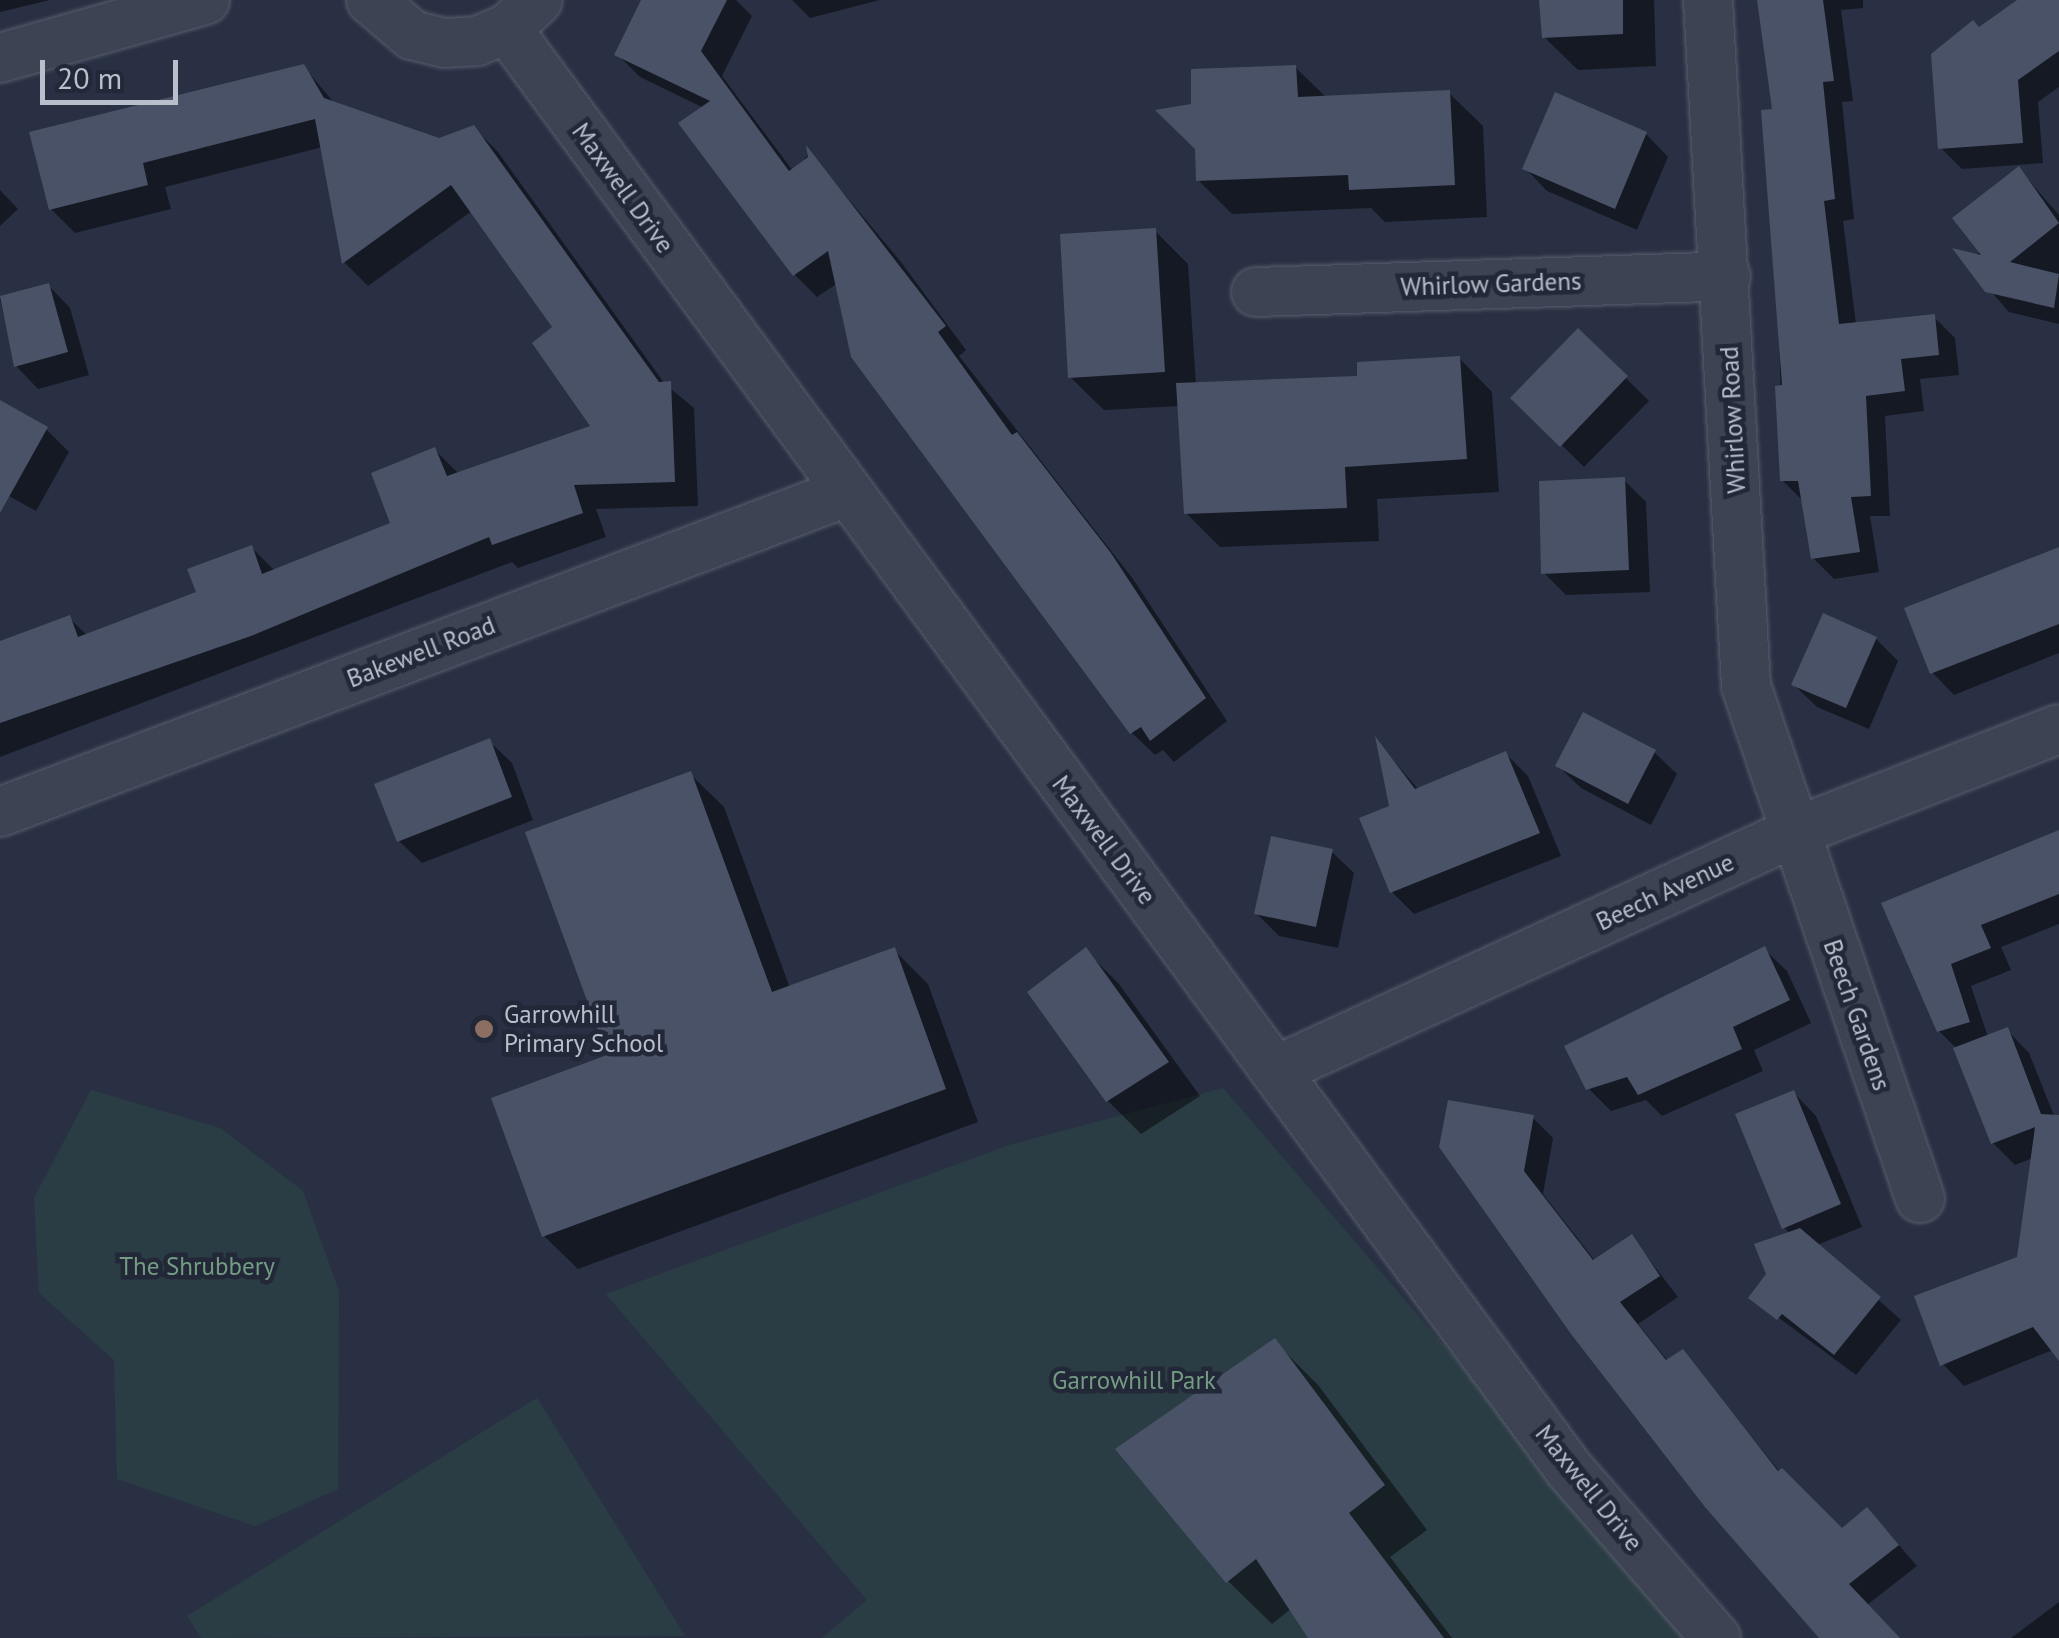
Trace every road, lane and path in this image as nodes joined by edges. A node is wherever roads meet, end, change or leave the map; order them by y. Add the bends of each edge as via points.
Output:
1 (205, 0) edge
2 (371, 0) edge
3 (1708, 0) edge
4 (523, 15) edge
5 (0, 58) edge
6 (1726, 276) junction
7 (1256, 292) dead end
8 (844, 494) junction
9 (2059, 730) edge
10 (0, 812) edge
11 (1795, 832) junction
12 (1277, 1070) junction
13 (1920, 1198) dead end
14 (1716, 1638) edge

1 - 5 street
2 - 4 street via 412,35 444,44 477,42
3 - 6 street, Whirlow Road
4 - 8 street, Maxwell Drive
6 - 7 street, Whirlow Gardens
6 - 11 street, Whirlow Road via 1746,686
8 - 10 street, Bakewell Road
8 - 12 street, Maxwell Drive
9 - 11 street, Beech Avenue
11 - 12 street, Beech Avenue
11 - 13 street, Beech Gardens
12 - 14 street, Maxwell Drive via 1569,1469

